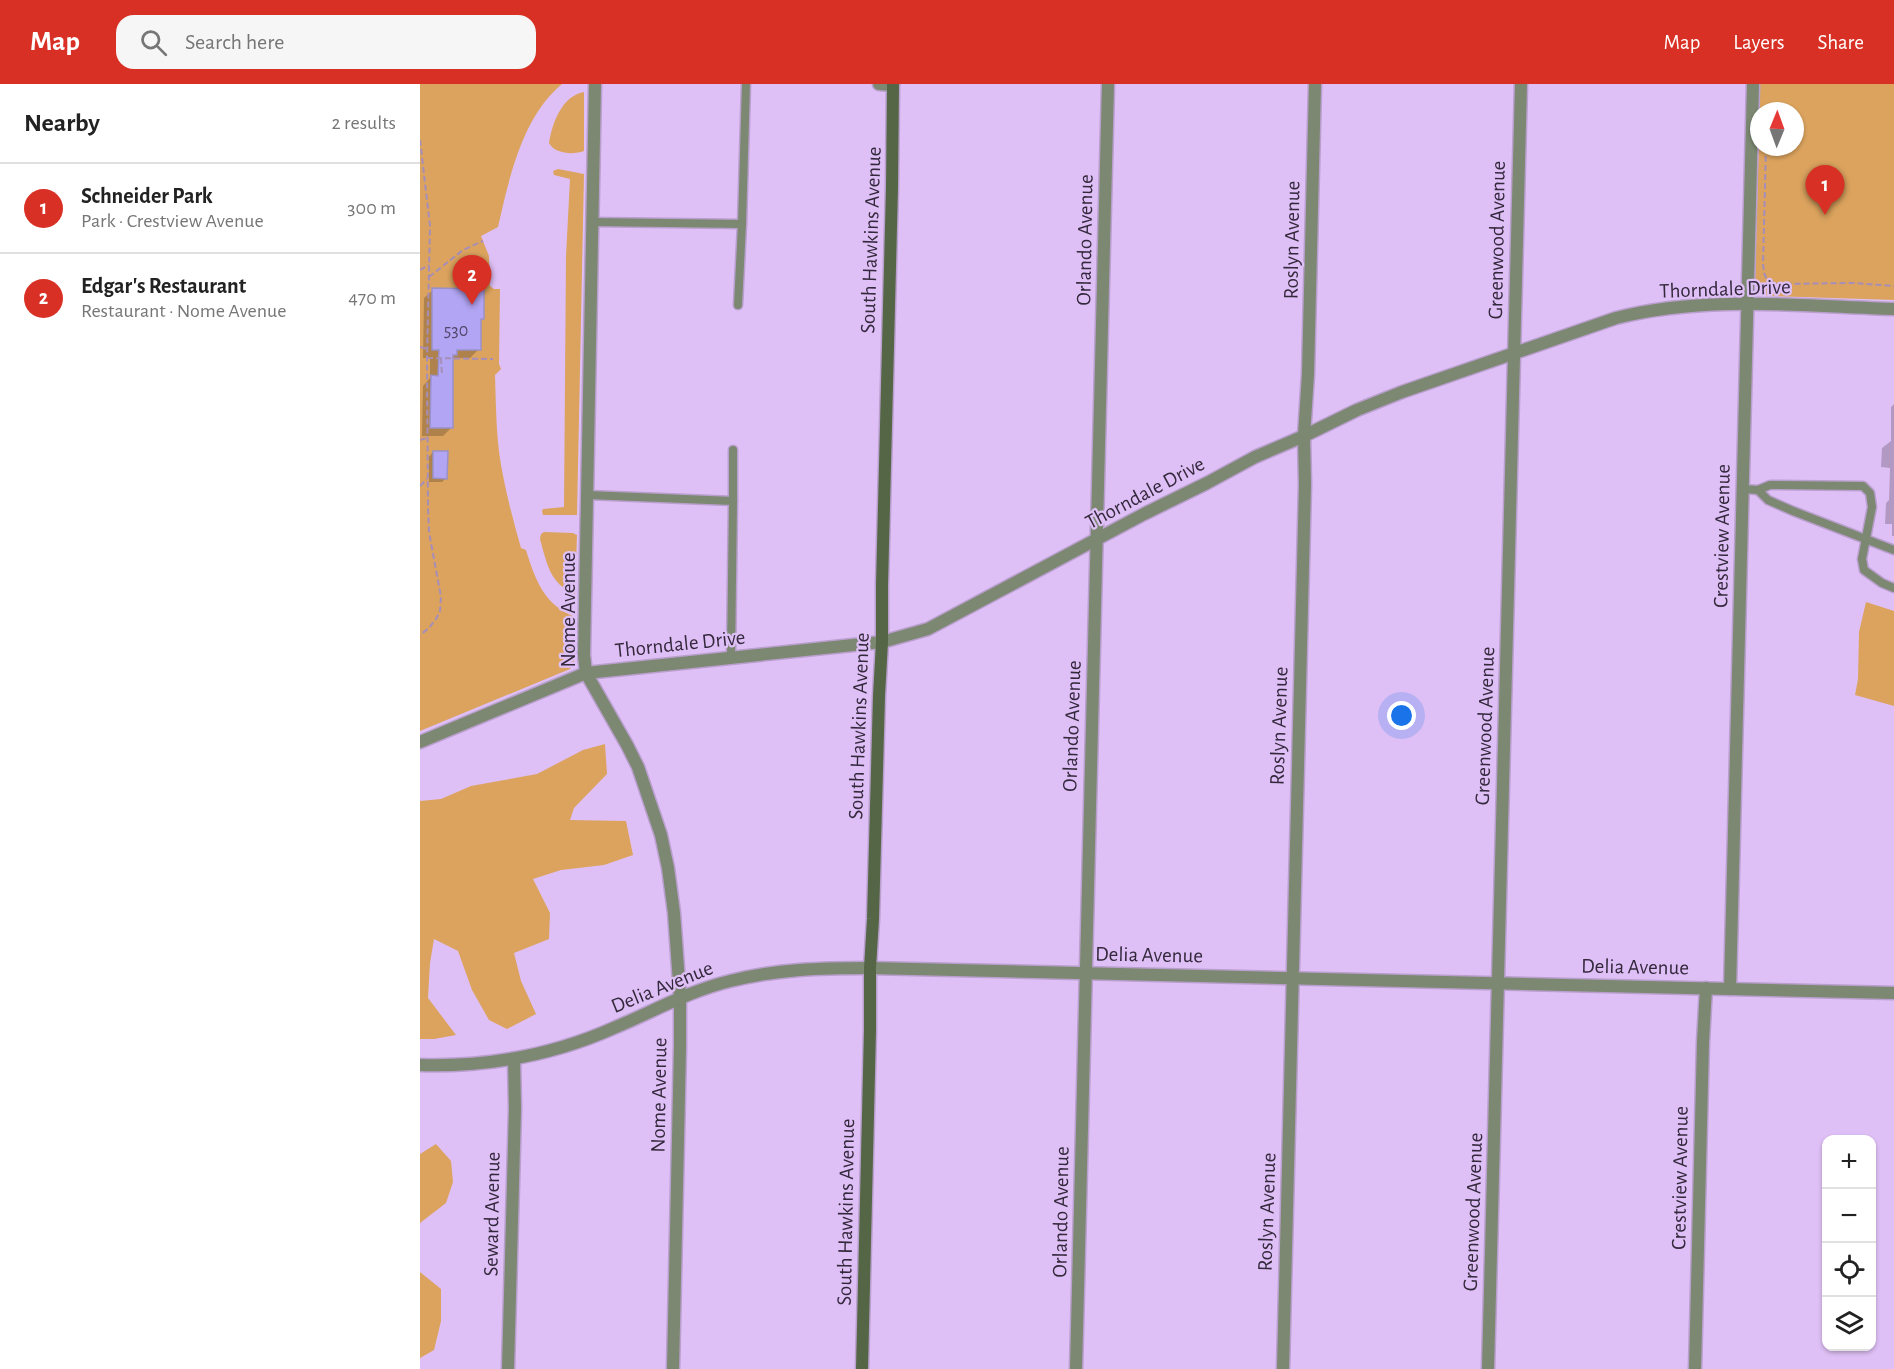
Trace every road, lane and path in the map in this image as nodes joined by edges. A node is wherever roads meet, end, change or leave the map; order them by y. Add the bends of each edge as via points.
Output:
1 (596, 84) edge
2 (746, 84) edge
3 (879, 84) edge
4 (893, 84) edge
5 (1108, 84) edge
6 (1315, 84) edge
7 (1521, 84) edge
8 (1753, 84) edge
9 (420, 140) edge
10 (1766, 156) edge
11 (593, 222) junction
12 (742, 224) junction
13 (483, 241) dead end
14 (429, 265) junction
15 (420, 270) edge
16 (429, 278) junction
17 (1894, 286) edge
18 (1746, 304) junction
19 (738, 305) dead end
20 (1894, 309) edge
21 (420, 347) edge
22 (428, 349) junction
23 (1514, 353) junction
24 (427, 358) junction
25 (441, 358) junction
26 (493, 359) dead end
27 (442, 376) dead end
28 (1304, 436) junction
29 (428, 438) junction
30 (420, 440) edge
31 (733, 450) dead end
32 (428, 479) junction
33 (420, 486) edge
34 (1743, 489) junction
35 (1758, 490) junction
36 (588, 495) junction
37 (733, 501) junction
38 (1098, 539) junction
39 (1867, 539) junction
40 (1894, 550) edge
41 (1894, 588) edge
42 (420, 635) edge
43 (882, 642) junction
44 (731, 658) junction
45 (585, 674) junction
46 (420, 742) edge
47 (870, 968) junction
48 (1086, 973) junction
49 (1292, 978) junction
50 (1499, 983) junction
51 (1706, 988) junction
52 (1730, 989) junction
53 (1894, 993) edge
54 (680, 996) junction
55 (514, 1059) junction
56 (420, 1065) edge
57 (508, 1369) edge
58 (673, 1369) edge
59 (862, 1369) edge
60 (1076, 1369) edge
61 (1283, 1369) edge
62 (1488, 1369) edge
63 (1695, 1369) edge

1 - 11 street, Nome Avenue
2 - 12 lane
3 - 4 street
4 - 43 main road, South Hawkins Avenue
5 - 38 street, Orlando Avenue
6 - 28 street, Roslyn Avenue
7 - 23 street, Greenwood Avenue
8 - 18 street, Crestview Avenue
9 - 14 path via 430,226
10 - 17 path via 1763,264 1767,280 1778,284
11 - 12 lane
11 - 36 street, Nome Avenue
12 - 19 lane
13 - 16 path via 457,254
14 - 15 path
14 - 16 path
16 - 22 path
18 - 20 street, Thorndale Drive
18 - 23 street, Thorndale Drive via 1639,312
18 - 34 street, Crestview Avenue
21 - 22 path
22 - 24 path
23 - 28 street, Thorndale Drive via 1402,392
23 - 50 street, Greenwood Avenue
24 - 25 path
24 - 29 path
25 - 26 path
25 - 27 path
28 - 38 street, Thorndale Drive
28 - 49 street, Roslyn Avenue
29 - 30 path
29 - 32 path
31 - 37 lane
32 - 33 path
32 - 42 path via 429,532 441,603 436,619
34 - 35 lane
34 - 52 street, Crestview Avenue
35 - 39 lane via 1792,512
35 - 39 lane via 1770,484 1863,486 1870,493 1872,507
36 - 37 lane
36 - 45 street, Nome Avenue
37 - 44 lane
38 - 43 street, Thorndale Drive via 928,629
38 - 48 street, Orlando Avenue
39 - 40 lane
39 - 41 lane via 1862,559 1864,570
43 - 44 street, Thorndale Drive
43 - 47 main road, South Hawkins Avenue
44 - 45 street, Thorndale Drive
45 - 46 street, Thorndale Drive
45 - 54 street, Nome Avenue via 638,767 660,835 674,913
47 - 48 street, Delia Avenue
47 - 54 street, Delia Avenue via 773,971
47 - 59 main road, South Hawkins Avenue
48 - 49 street, Delia Avenue
48 - 60 street, Orlando Avenue
49 - 50 street, Delia Avenue
49 - 61 street, Roslyn Avenue
50 - 51 street, Delia Avenue
50 - 62 street, Greenwood Avenue
51 - 52 street, Delia Avenue
51 - 63 street, Crestview Avenue
52 - 53 street, Delia Avenue
54 - 55 street, Delia Avenue via 582,1041
54 - 58 street, Nome Avenue
55 - 56 street, Delia Avenue via 459,1066
55 - 57 street, Seward Avenue

